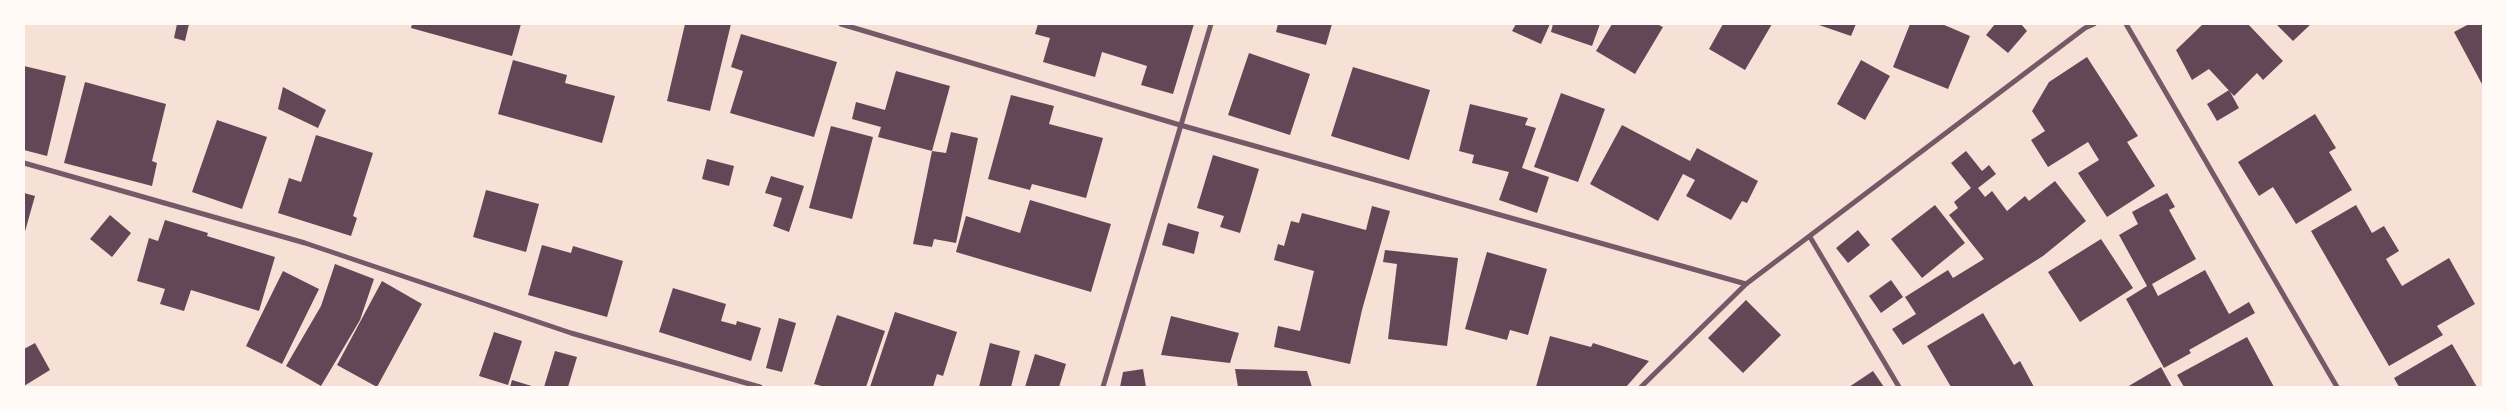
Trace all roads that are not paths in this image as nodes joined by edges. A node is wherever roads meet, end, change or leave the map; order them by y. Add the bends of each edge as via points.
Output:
1 (841, 24) edge
2 (1211, 24) edge
3 (2094, 24) edge
4 (2126, 24) edge
5 (1180, 125) junction
6 (24, 163) edge
7 (1810, 237) junction
8 (1746, 284) junction
9 (760, 387) edge
10 (1103, 387) edge
11 (1641, 387) edge
12 (1899, 387) edge
13 (2337, 387) edge

1 - 5 street
2 - 5 street
3 - 7 street
4 - 13 street
5 - 8 street
5 - 10 street
6 - 9 street via 306,243 571,333
7 - 8 street
7 - 12 street
8 - 11 street

